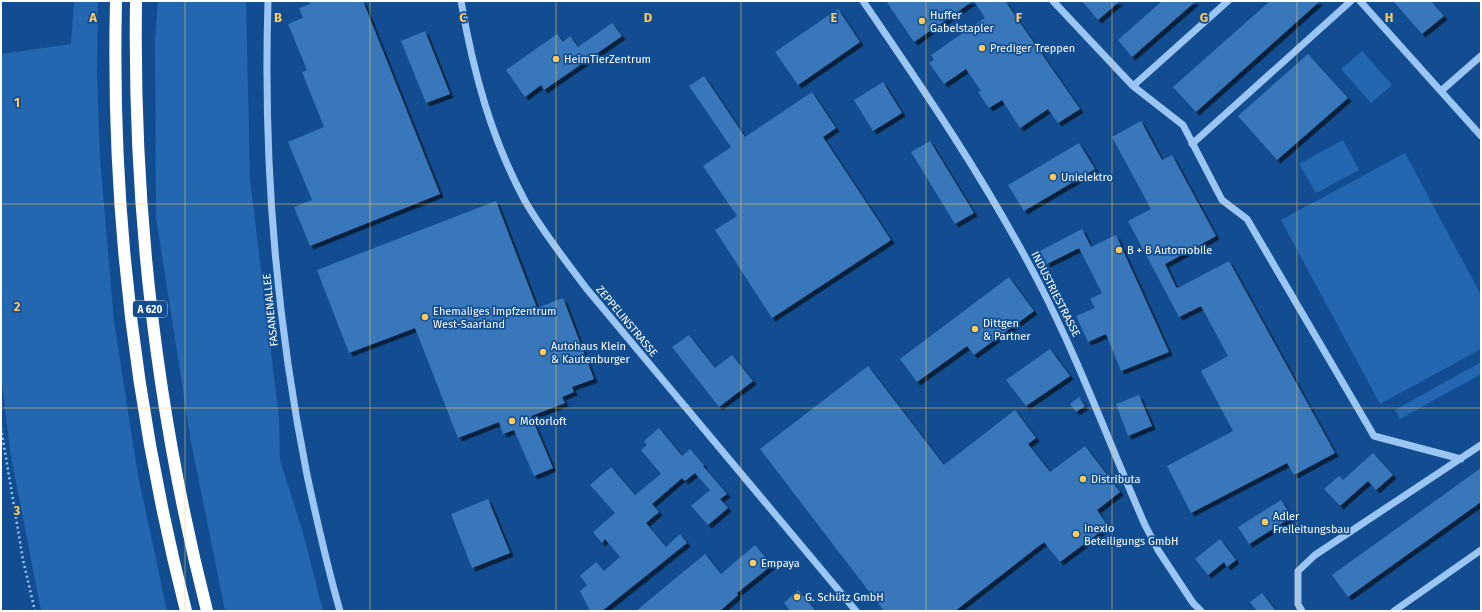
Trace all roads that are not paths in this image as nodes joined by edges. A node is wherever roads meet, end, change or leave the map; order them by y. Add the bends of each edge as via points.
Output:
1 (116, 1) edge
2 (136, 1) edge
3 (268, 1) edge
4 (461, 1) edge
5 (863, 1) edge
6 (1053, 1) edge
7 (1228, 1) edge
8 (1351, 1) edge
9 (1360, 1) edge
10 (1481, 56) edge
11 (1133, 86) junction
12 (1440, 91) junction
13 (1481, 136) edge
14 (1192, 144) junction
15 (1481, 445) edge
16 (1461, 459) junction
17 (1481, 550) edge
18 (1193, 603) junction
19 (186, 611) edge
20 (207, 611) edge
21 (340, 611) edge
22 (856, 611) edge
23 (1190, 611) edge
24 (1201, 611) edge
25 (1302, 611) edge
26 (1394, 611) edge

1 - 19 highway, A 620 via 115,113 129,311 149,447 164,523
2 - 20 highway, A 620 via 136,106 140,202 150,309 183,514
3 - 21 street, FASANENALLEE via 267,128 278,292 285,353 317,523
4 - 22 street, ZEPPELINSTRASSE via 468,45 503,157 525,201 550,240 586,288
5 - 18 street, INDUSTRIESTRASSE via 950,128 1008,224 1064,333 1145,525 1158,550
6 - 11 street
7 - 11 street
8 - 14 street
9 - 12 street
10 - 12 street
11 - 14 street via 1183,124
12 - 13 street
14 - 16 street via 1222,200 1247,219 1374,436
15 - 16 street
16 - 25 street via 1315,555 1298,571 1298,604
17 - 26 street
18 - 23 street
18 - 24 street, INDUSTRIESTRASSE

